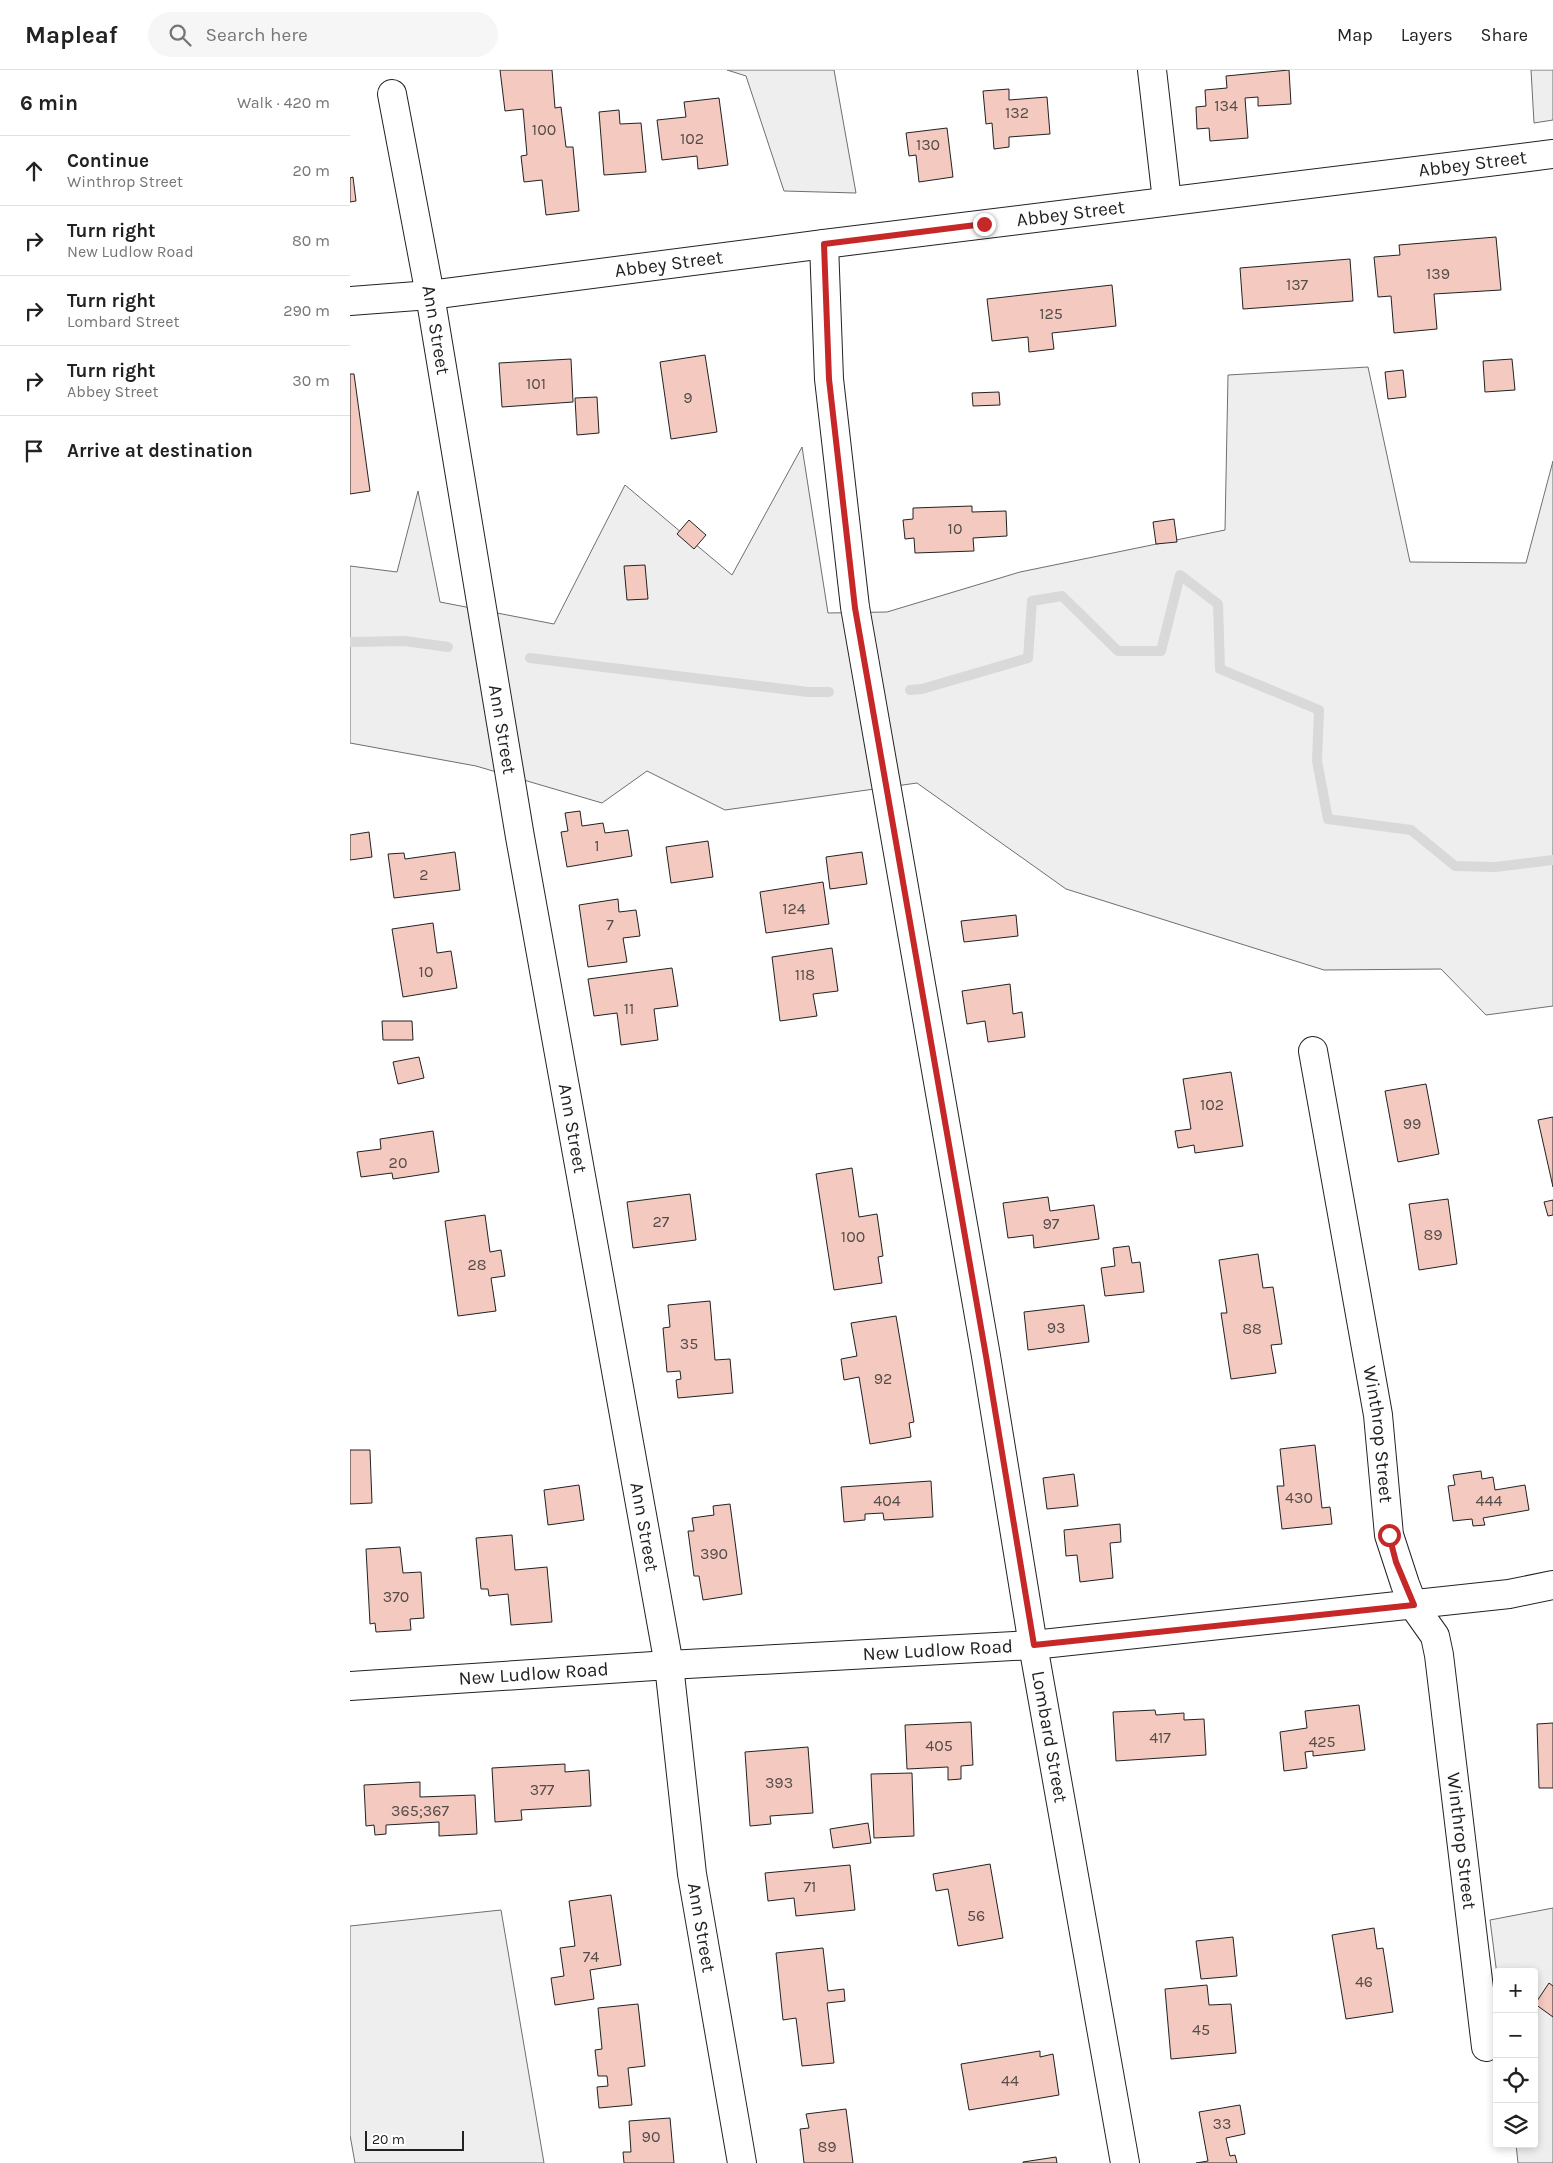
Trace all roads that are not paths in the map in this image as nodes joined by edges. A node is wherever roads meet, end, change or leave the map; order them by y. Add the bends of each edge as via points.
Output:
1 (1152, 70) edge
2 (392, 94) dead end
3 (1553, 154) edge
4 (1167, 202) junction
5 (824, 244) junction
6 (430, 295) junction
7 (350, 301) edge
8 (1313, 1051) dead end
9 (1553, 1585) edge
10 (1414, 1605) junction
11 (1034, 1645) junction
12 (669, 1665) junction
13 (350, 1686) edge
14 (1486, 2047) dead end
15 (742, 2163) edge
16 (1126, 2163) edge

1 - 4 street
2 - 6 street, Ann Street
3 - 4 street, Abbey Street
4 - 5 street, Abbey Street
5 - 6 street, Abbey Street
5 - 11 street, Lombard Street via 829,379 855,608
6 - 7 street, Abbey Street
6 - 12 street, Ann Street via 520,837
8 - 10 street, Winthrop Street via 1378,1415 1389,1535
9 - 10 street, New Ludlow Road via 1510,1594
10 - 11 street, New Ludlow Road
10 - 14 street, Winthrop Street via 1435,1636 1439,1655
11 - 12 street, New Ludlow Road
11 - 16 street, Lombard Street
12 - 13 street, New Ludlow Road
12 - 15 street, Ann Street via 692,1874

